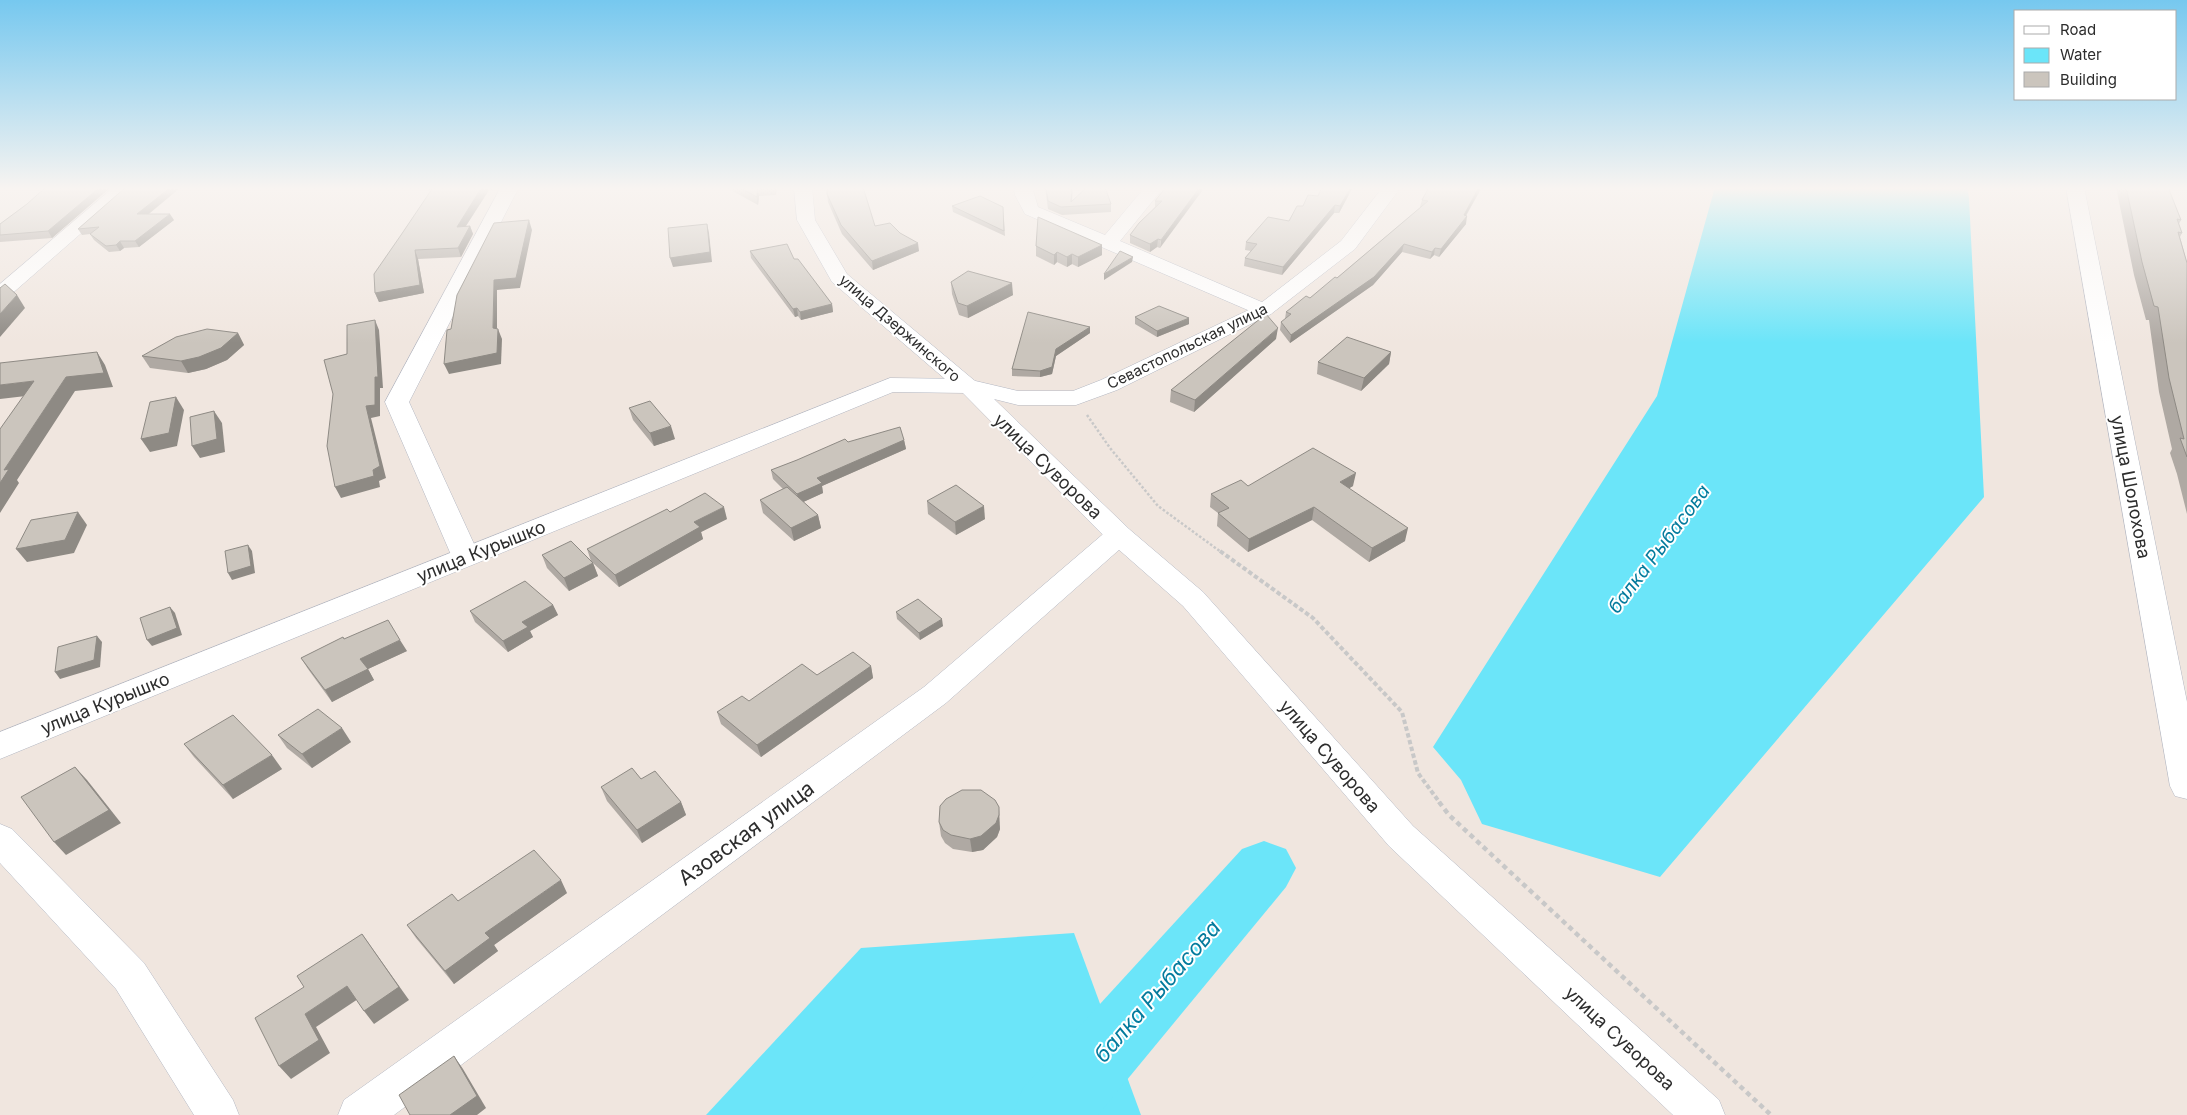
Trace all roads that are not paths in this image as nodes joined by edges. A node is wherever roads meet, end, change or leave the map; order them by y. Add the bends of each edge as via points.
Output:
1 (64, 239) edge
2 (482, 239) edge
3 (817, 239) edge
4 (1096, 239) edge
5 (1111, 239) edge
6 (1353, 239) edge
7 (2085, 239) edge
8 (1107, 244) junction
9 (0, 294) edge
10 (1264, 310) junction
11 (967, 386) junction
12 (1119, 535) junction
13 (466, 557) junction
14 (0, 746) edge
15 (2187, 786) edge
16 (0, 839) edge
17 (218, 1115) edge
18 (359, 1115) edge
19 (1704, 1115) edge

1 - 9 street
2 - 13 street via 396,402
3 - 11 street, улица Дзержинского via 838,278
4 - 8 street
5 - 8 street
6 - 10 street, Севастопольская улица
7 - 15 street, улица Шолохова
8 - 10 street
10 - 11 street, Севастопольская улица via 1076,398 1018,398
11 - 12 street, улица Суворова
11 - 13 street, улица Курышко via 890,384
12 - 18 street, Азовская улица via 935,695
12 - 19 street, улица Суворова via 1193,599 1401,836
13 - 14 street, улица Курышко
16 - 17 street via 130,976

